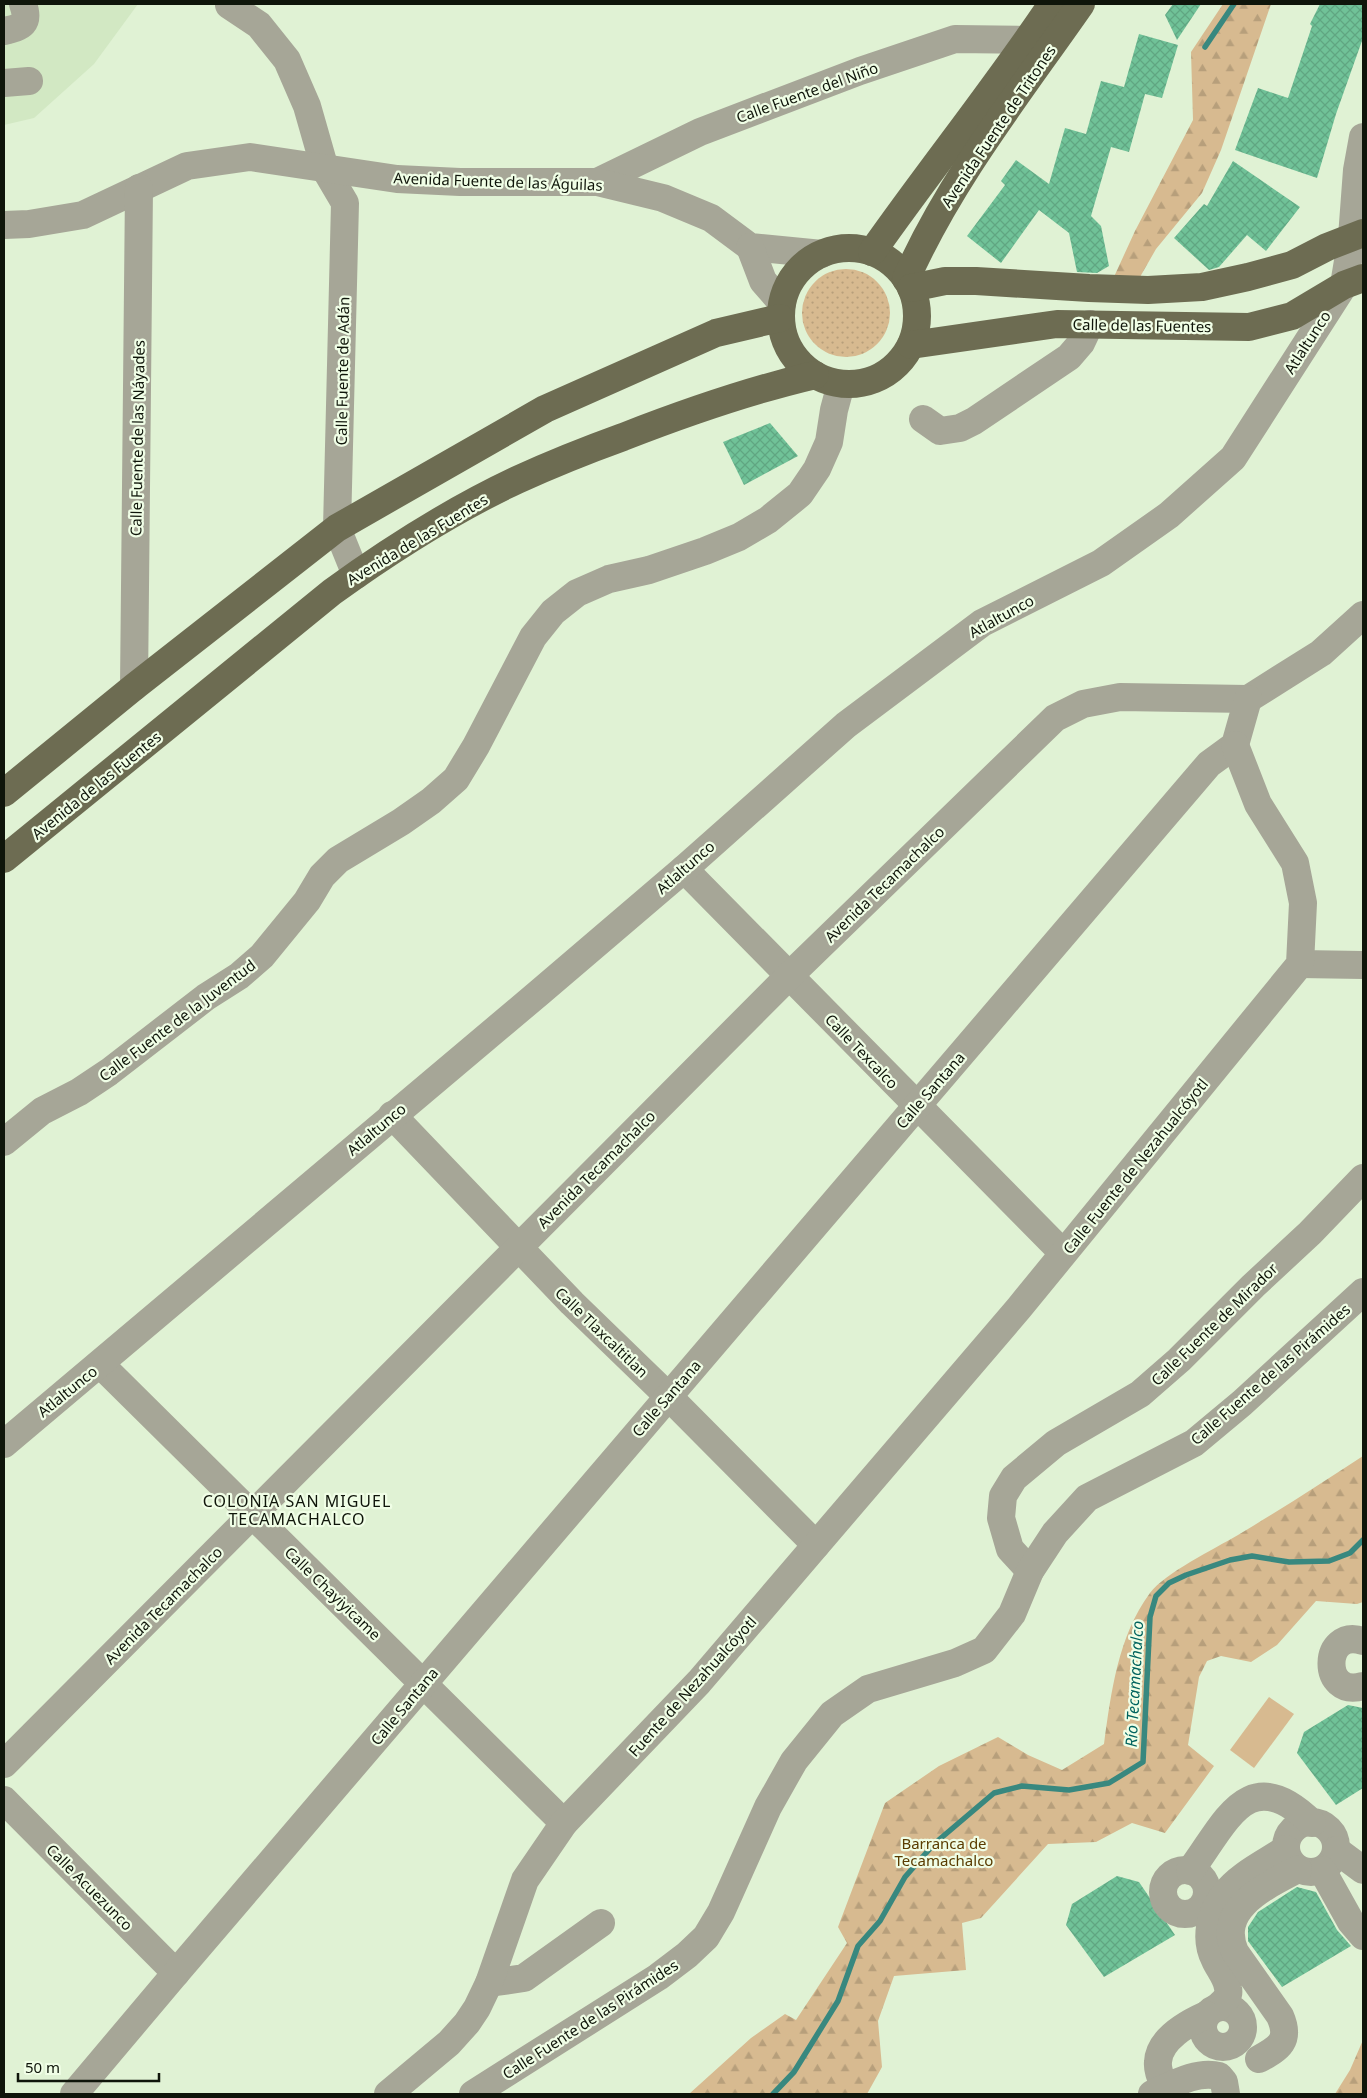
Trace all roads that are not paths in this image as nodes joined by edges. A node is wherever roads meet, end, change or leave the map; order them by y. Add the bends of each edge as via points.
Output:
1 (23, 4) edge
2 (1052, 4) edge
3 (1081, 4) edge
4 (229, 5) dead end
5 (4, 31) edge
6 (1028, 40) junction
7 (1363, 137) edge
8 (325, 169) junction
9 (596, 182) junction
10 (139, 188) junction
11 (4, 226) edge
12 (1360, 241) edge
13 (750, 247) junction
14 (872, 252) junction
15 (822, 254) junction
16 (1354, 282) edge
17 (909, 284) junction
18 (781, 310) junction
19 (1090, 324) junction
20 (911, 345) junction
21 (814, 375) junction
22 (841, 384) junction
23 (923, 419) dead end
24 (337, 528) junction
25 (356, 575) junction
26 (1363, 615) edge
27 (134, 687) junction
28 (1248, 699) junction
29 (1235, 745) junction
30 (4, 793) edge
31 (4, 859) edge
32 (684, 868) junction
33 (1300, 964) junction
34 (1363, 965) edge
35 (789, 976) junction
36 (916, 1106) junction
37 (392, 1116) junction
38 (4, 1142) edge
39 (1363, 1178) edge
40 (518, 1248) junction
41 (1063, 1253) junction
42 (1363, 1292) edge
43 (100, 1364) junction
44 (668, 1396) junction
45 (4, 1444) edge
46 (253, 1515) junction
47 (816, 1545) junction
48 (1030, 1571) junction
49 (1363, 1641) edge
50 (424, 1682) junction
51 (1363, 1686) edge
52 (4, 1764) edge
53 (4, 1800) edge
54 (564, 1822) junction
55 (1307, 1849) junction
56 (1363, 1870) edge
57 (1198, 1877) dead end
58 (601, 1923) dead end
59 (1363, 1936) edge
60 (176, 1973) junction
61 (489, 1984) junction
62 (1212, 2011) junction
63 (1259, 2059) junction
64 (1223, 2085) edge
65 (1158, 2091) edge
66 (74, 2094) edge
67 (388, 2094) edge
68 (473, 2094) edge

1 - 5 street via 26,13 21,26
2 - 6 main road, Avenida Fuente de Tritones
3 - 17 main road, Avenida Fuente de Tritones via 954,187 922,245
4 - 8 street, Calle Fuente de Adán via 259,25 287,60 307,106
6 - 9 street, Calle Fuente del Niño via 955,39 700,132
6 - 14 main road, Avenida Fuente de Tritones
7 - 12 street via 1356,170
8 - 9 street, Avenida Fuente de las Águilas via 442,182
8 - 10 street, Avenida Fuente de las Águilas via 250,157 187,166
8 - 24 street, Calle Fuente de Adán via 346,203
9 - 13 street, Avenida Fuente de las Águilas via 663,198 695,211 711,218
10 - 11 street, Avenida Fuente de las Águilas via 83,215
10 - 27 street, Calle Fuente de las Náyades
12 - 16 street
12 - 17 main road via 1327,247 1292,265 1202,287 1099,289 968,281
13 - 15 street
13 - 18 street via 763,281
14 - 15 main road via 847,248
14 - 17 main road via 891,263
15 - 18 main road via 804,265 789,282
16 - 19 main road, Calle de las Fuentes via 1292,316 1249,327
16 - 32 street, Atlaltunco via 1233,458 1184,503 1101,563 982,623 846,725
17 - 20 main road via 917,316
18 - 21 main road via 782,332 790,351
18 - 24 main road via 716,333 545,409
19 - 20 main road, Calle de las Fuentes via 1057,324
19 - 23 street via 1070,357 974,421 960,428 940,431
20 - 22 main road via 890,371 858,384
21 - 22 main road
21 - 25 main road, Avenida de las Fuentes via 691,410 517,480 452,515
22 - 38 street, Calle Fuente de la Juventud via 829,442 818,469 800,494 768,520 739,537 658,567 609,579 577,593 553,612 533,637 456,779 401,822 338,860 322,876 307,901 262,956 238,976 206,996 109,1072 42,1111
24 - 25 street, Calle Fuente de Adán
24 - 27 main road
25 - 31 main road, Avenida de las Fuentes
26 - 28 street via 1321,653
27 - 30 main road
28 - 29 street
28 - 35 street, Avenida Tecamachalco via 1120,697 1083,704 1055,718
29 - 33 street via 1258,804 1294,863 1303,903
29 - 36 street, Calle Santana via 1210,764
32 - 35 street, Calle Texcalco
32 - 37 street, Atlaltunco
33 - 34 street
33 - 41 street, Calle Fuente de Nezahualcóyotl
35 - 36 street, Calle Texcalco
35 - 40 street, Avenida Tecamachalco
36 - 41 street, Calle Texcalco
36 - 44 street, Calle Santana
37 - 40 street, Calle Tlaxcaltitlan
37 - 43 street, Atlaltunco
39 - 48 street, Calle Fuente de Mirador via 1179,1360 1140,1394 1056,1443 1014,1478 1003,1496 1001,1518 1010,1548
40 - 44 street, Calle Tlaxcaltitlan
40 - 46 street, Avenida Tecamachalco
41 - 47 street, Calle Fuente de Nezahualcóyotl
42 - 48 street, Calle Fuente de las Pirámides via 1194,1443 1088,1498 1055,1533
43 - 45 street, Atlaltunco
43 - 46 street, Calle Chayiyicame
44 - 47 street, Calle Tlaxcaltitlan
44 - 50 street, Calle Santana
46 - 50 street, Calle Chayiyicame
46 - 52 street, Avenida Tecamachalco
47 - 54 street, Fuente de Nezahualcóyotl via 699,1682
48 - 68 street, Calle Fuente de las Pirámides via 1012,1614 984,1650 955,1663 868,1689 832,1714 794,1761 768,1807 722,1912 706,1937 687,1955 658,1977
49 - 51 street via 1352,1639 1338,1645 1330,1666 1343,1685
50 - 54 street, Calle Chayiyicame
50 - 60 street, Calle Santana
53 - 60 street, Calle Acuezunco
54 - 61 street via 525,1880
55 - 56 street
55 - 57 street via 1278,1818 1263,1813 1247,1817
55 - 59 street via 1351,1922
55 - 62 street via 1240,1878 1214,1910 1209,1935 1211,1950 1228,1986 1227,1999
55 - 63 street via 1244,1902 1236,1912 1230,1932 1239,1959 1280,2016 1284,2027 1282,2044
58 - 61 street via 524,1978
60 - 66 street, Calle Santana
61 - 67 street via 467,2023 449,2043
62 - 63 street via 1226,2006 1234,2009 1244,2022 1244,2030 1258,2038
62 - 65 street via 1162,2046 1158,2062
63 - 64 street via 1238,2070
64 - 65 street via 1211,2074

